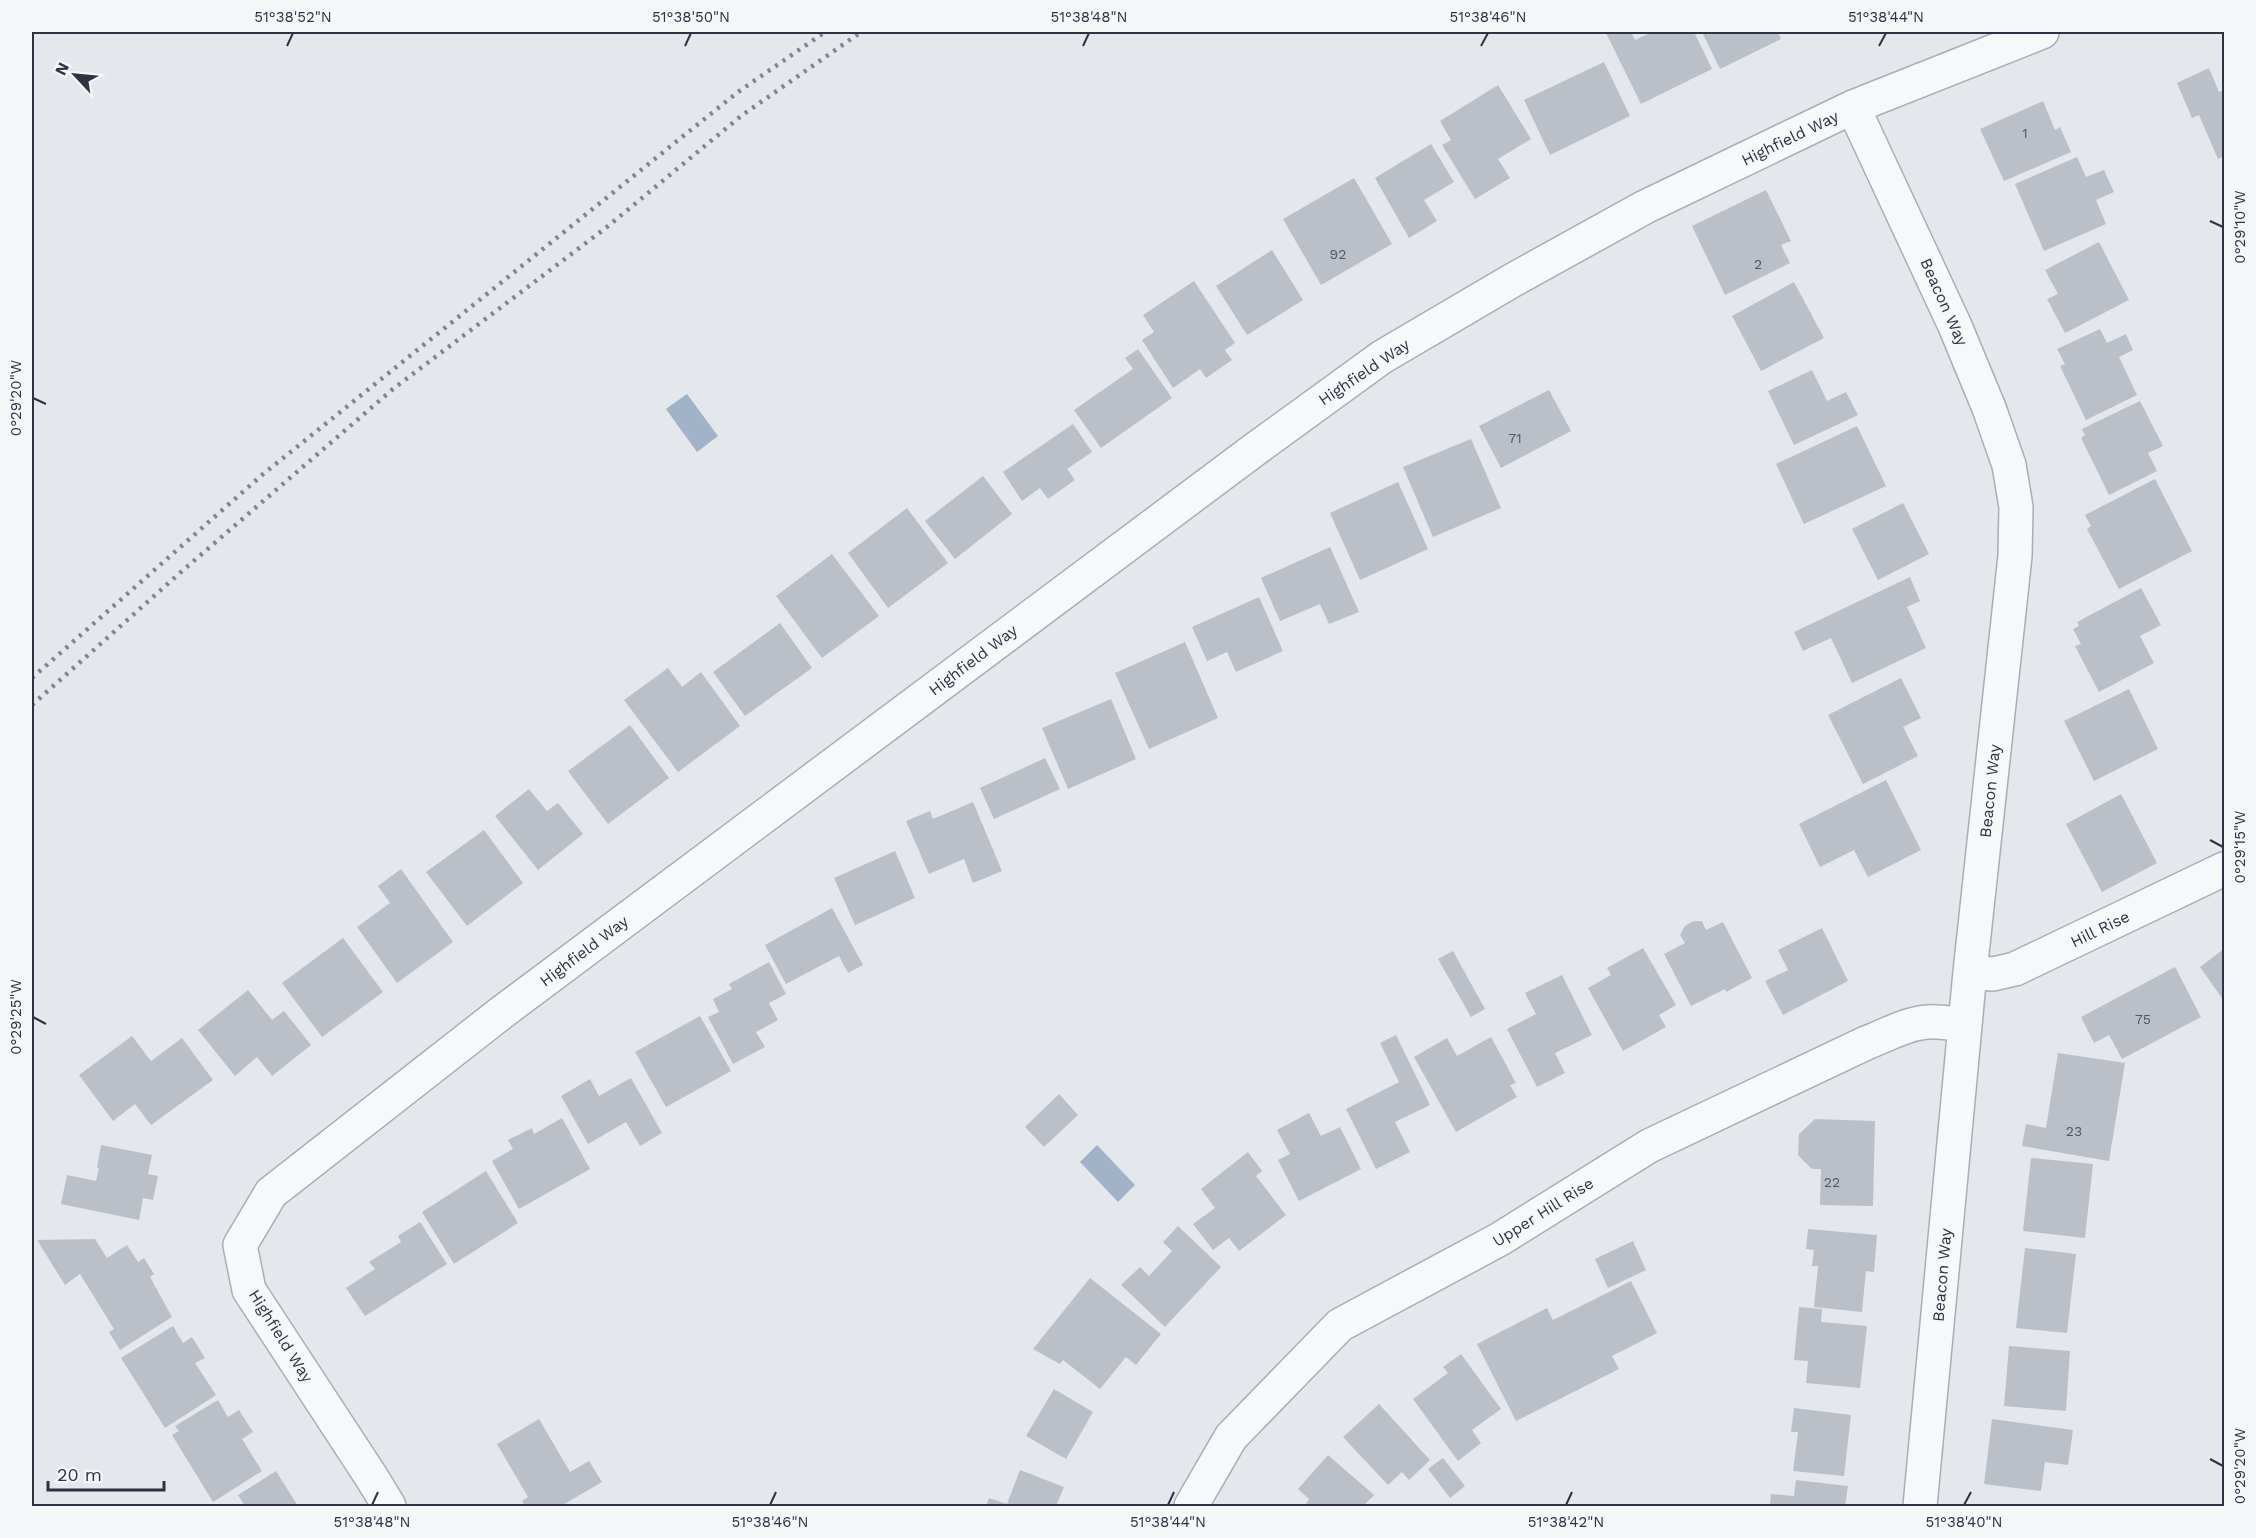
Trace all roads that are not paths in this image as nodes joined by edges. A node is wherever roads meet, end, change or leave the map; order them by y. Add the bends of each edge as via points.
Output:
1 (2042, 32) edge
2 (1853, 107) junction
3 (2224, 869) edge
4 (1971, 972) junction
5 (1965, 1025) junction
6 (389, 1506) edge
7 (1191, 1506) edge
8 (1920, 1506) edge

1 - 2 street, Highfield Way
2 - 4 street, Beacon Way via 1989,408 2008,465 2016,507 2015,556
2 - 6 street, Highfield Way via 1645,207 1382,357 501,1013 271,1193 240,1245 249,1290
3 - 4 street, Hill Rise via 2015,969 1993,974
4 - 5 street, Beacon Way
5 - 7 street, Upper Hill Rise via 1920,1023 1866,1043 1649,1146 1500,1239 1340,1325 1231,1437
5 - 8 street, Beacon Way

